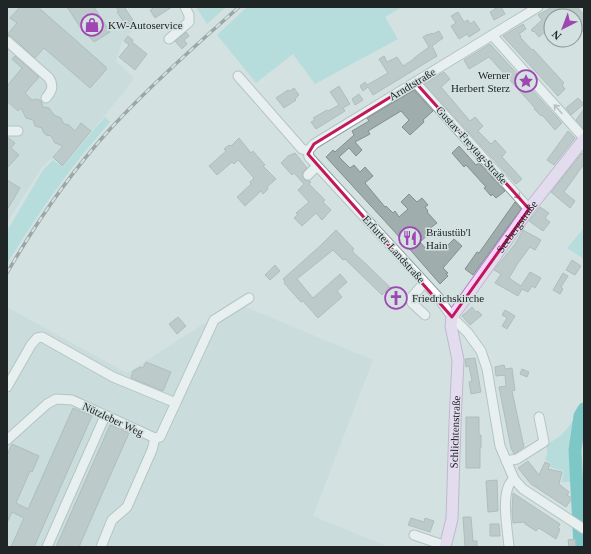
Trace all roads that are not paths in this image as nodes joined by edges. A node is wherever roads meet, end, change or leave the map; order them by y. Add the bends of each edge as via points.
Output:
1 (185, 7) edge
2 (538, 7) edge
3 (492, 35) junction
4 (169, 39) dead end
5 (7, 41) edge
6 (238, 76) dead end
7 (415, 82) junction
8 (46, 98) dead end
9 (7, 131) edge
10 (18, 131) dead end
11 (584, 138) edge
12 (308, 151) junction
13 (317, 166) junction
14 (308, 175) dead end
15 (530, 209) junction
16 (424, 283) junction
17 (249, 298) dead end
18 (425, 315) dead end
19 (452, 317) junction
20 (7, 387) edge
21 (176, 403) junction
22 (105, 416) junction
23 (538, 417) dead end
24 (155, 438) junction
25 (7, 440) edge
26 (506, 461) junction
27 (514, 479) junction
28 (579, 526) edge
29 (414, 535) dead end
30 (47, 547) edge
31 (101, 547) edge
32 (446, 547) edge
33 (510, 547) edge

1 - 4 street via 189,22
2 - 3 street, Arndtstraße
3 - 7 street, Arndtstraße
11 -> 3 street
5 - 8 street via 49,78 53,84
6 - 12 street, Erfurter Landstraße via 302,149
7 - 12 street, Arndtstraße via 314,144
7 -> 15 street, Gustav-Freytag-Straße
9 - 10 street
11 - 15 main road, Seebergstraße
12 - 13 street, Erfurter Landstraße via 309,157
13 - 14 street
13 - 16 street, Erfurter Landstraße
15 - 19 main road, Seebergstraße
16 - 18 street via 411,298 412,303
16 - 19 street, Erfurter Landstraße
17 - 21 street, Nützleber Weg via 214,320
19 - 26 street, Erfurter Landstraße via 481,351 500,446
19 - 32 main road, Schlichtenstraße via 451,326 458,360 452,520
20 - 21 street via 31,345 37,338 42,338 113,377
21 - 24 street, Nützleber Weg via 160,437
22 - 24 street, Nützleber Weg
22 - 25 street, Nützleber Weg via 72,400 56,399
22 - 30 street
23 - 26 street via 544,442 517,459
24 - 31 street via 127,507 112,520
26 - 27 street, Erfurter Landstraße
27 - 28 street, Erfurter Landstraße via 523,489
27 - 33 street via 507,488 505,504
29 - 32 street

